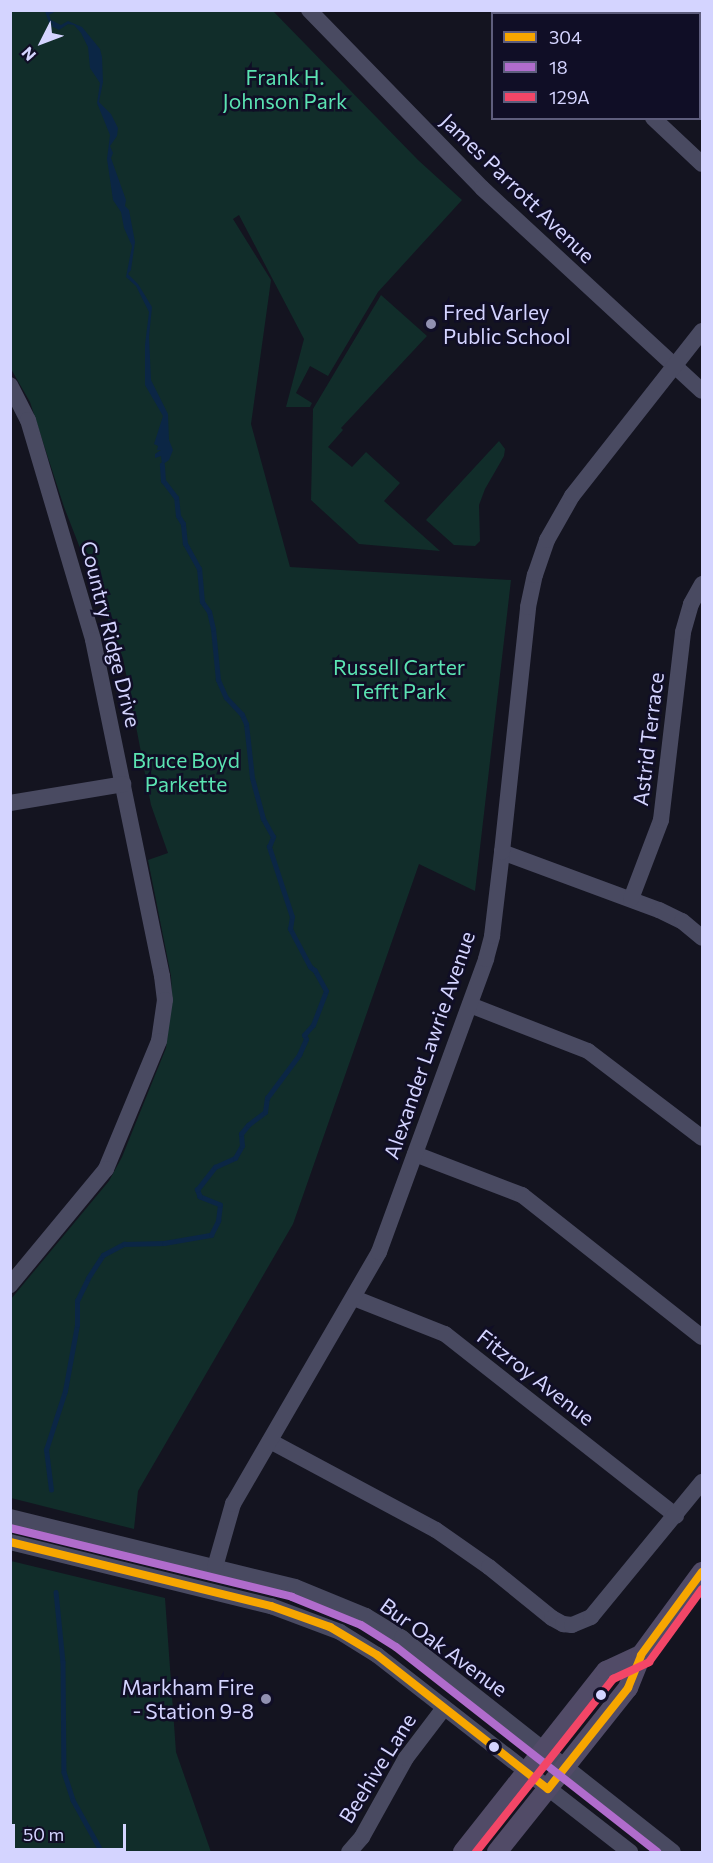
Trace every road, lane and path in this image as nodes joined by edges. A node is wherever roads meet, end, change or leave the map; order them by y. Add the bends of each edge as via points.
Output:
1 (309, 10) edge
2 (655, 120) edge
3 (702, 164) edge
4 (702, 331) edge
5 (674, 365) junction
6 (10, 385) edge
7 (702, 391) edge
8 (702, 584) edge
9 (123, 784) junction
10 (10, 803) edge
11 (502, 852) junction
12 (631, 899) junction
13 (702, 938) edge
14 (470, 1005) junction
15 (702, 1138) edge
16 (415, 1154) junction
17 (10, 1285) edge
18 (354, 1298) junction
19 (702, 1337) edge
20 (270, 1441) junction
21 (702, 1482) edge
22 (676, 1516) junction
23 (10, 1518) edge
24 (10, 1542) edge
25 (215, 1567) junction
26 (702, 1572) edge
27 (641, 1655) junction
28 (444, 1708) junction
29 (543, 1750) junction
30 (565, 1767) junction
31 (526, 1772) junction
32 (548, 1789) junction
33 (349, 1852) edge
34 (463, 1852) edge
35 (497, 1852) edge
36 (630, 1852) edge
37 (673, 1852) edge

1 - 5 street, James Parrott Avenue via 482,188
2 - 3 street
4 - 5 street, Alexander Lawrie Avenue
5 - 7 street, James Parrott Avenue
5 - 11 street, Alexander Lawrie Avenue via 572,496 541,555 528,607
6 - 9 street, Country Ridge Drive via 28,420 83,604
8 - 12 street, Astrid Terrace via 683,632 661,820
9 - 10 street
9 - 17 street, Country Ridge Drive via 162,976 165,1000 159,1041 106,1168
11 - 12 street
11 - 14 street, Alexander Lawrie Avenue via 490,946
12 - 13 street via 670,915
14 - 15 street via 588,1051
14 - 16 street, Alexander Lawrie Avenue
16 - 18 street, Alexander Lawrie Avenue via 379,1252
16 - 19 street via 522,1195
18 - 20 street, Alexander Lawrie Avenue
18 - 22 street, Fitzroy Avenue via 439,1330
20 - 22 street via 444,1535 563,1624 581,1624 591,1617
20 - 25 street, Alexander Lawrie Avenue via 228,1514
21 - 22 street
23 - 25 street, Bur Oak Avenue
24 - 28 street via 272,1606 316,1621 361,1644
25 - 29 street, Bur Oak Avenue via 316,1594 366,1616 402,1638
26 - 27 main road
27 - 29 main road via 606,1671
27 - 30 main road via 628,1688
28 - 31 street
28 - 33 street, Beehive Lane via 406,1758 362,1837
29 - 30 street, Bur Oak Avenue
29 - 31 main road
30 - 32 main road
30 - 37 street, Bur Oak Avenue
31 - 32 street
31 - 34 main road
32 - 35 main road
32 - 36 street

